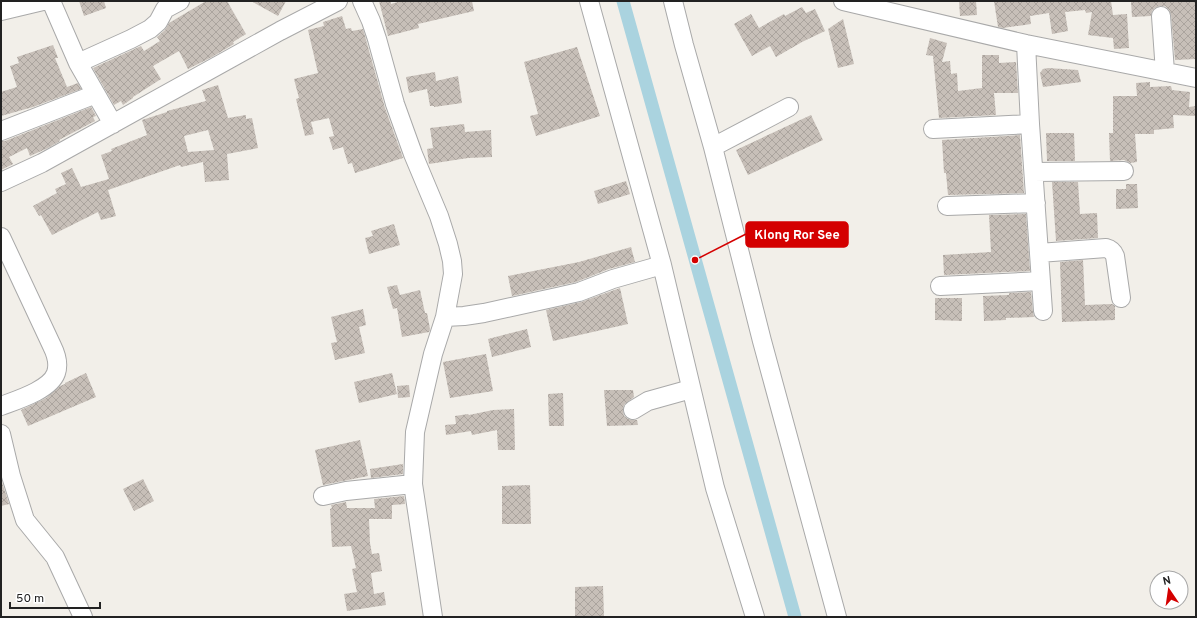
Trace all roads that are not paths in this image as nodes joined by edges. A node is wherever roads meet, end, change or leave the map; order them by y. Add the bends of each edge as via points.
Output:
1 (43, 1) edge
2 (51, 1) edge
3 (180, 1) edge
4 (338, 1) edge
5 (362, 1) edge
6 (589, 1) edge
7 (674, 1) edge
8 (843, 1) edge
9 (1, 11) edge
10 (1161, 16) dead end
11 (1026, 44) junction
12 (78, 63) junction
13 (1165, 72) junction
14 (1196, 78) edge
15 (96, 94) junction
16 (789, 107) dead end
17 (113, 124) junction
18 (1030, 124) junction
19 (934, 129) dead end
20 (1, 131) edge
21 (713, 147) junction
22 (1124, 171) dead end
23 (1034, 172) junction
24 (1, 182) edge
25 (1036, 203) junction
26 (947, 206) dead end
27 (1, 237) edge
28 (1039, 253) junction
29 (662, 265) junction
30 (1041, 281) junction
31 (940, 286) dead end
32 (1121, 298) dead end
33 (1043, 311) dead end
34 (446, 317) junction
35 (691, 389) junction
36 (1, 406) edge
37 (633, 410) dead end
38 (1, 434) edge
39 (413, 484) junction
40 (323, 496) dead end
41 (82, 617) edge
42 (433, 617) edge
43 (755, 617) edge
44 (837, 617) edge

1 - 9 street
2 - 12 street
3 - 12 street via 165,9 158,22 150,29
4 - 17 street via 192,78
5 - 34 street via 377,39 395,104 451,252 453,274
6 - 29 street
7 - 21 street
8 - 11 street
10 - 13 street
11 - 13 street
11 - 18 street
12 - 15 street
13 - 14 street
15 - 17 street
15 - 20 street
16 - 21 street
17 - 24 street
18 - 19 street
18 - 23 street
21 - 44 street via 762,341
22 - 23 street
23 - 25 street
25 - 26 street
25 - 28 street
27 - 36 street via 52,346 57,366 56,374 48,384
28 - 30 street
28 - 32 street via 1109,249 1115,256
29 - 34 street via 564,296 484,313
29 - 35 street
30 - 31 street
30 - 33 street
34 - 39 street via 433,354 415,432
35 - 37 street via 648,401
35 - 43 street via 715,488
38 - 41 street via 24,520 54,557
39 - 40 street
39 - 42 street

